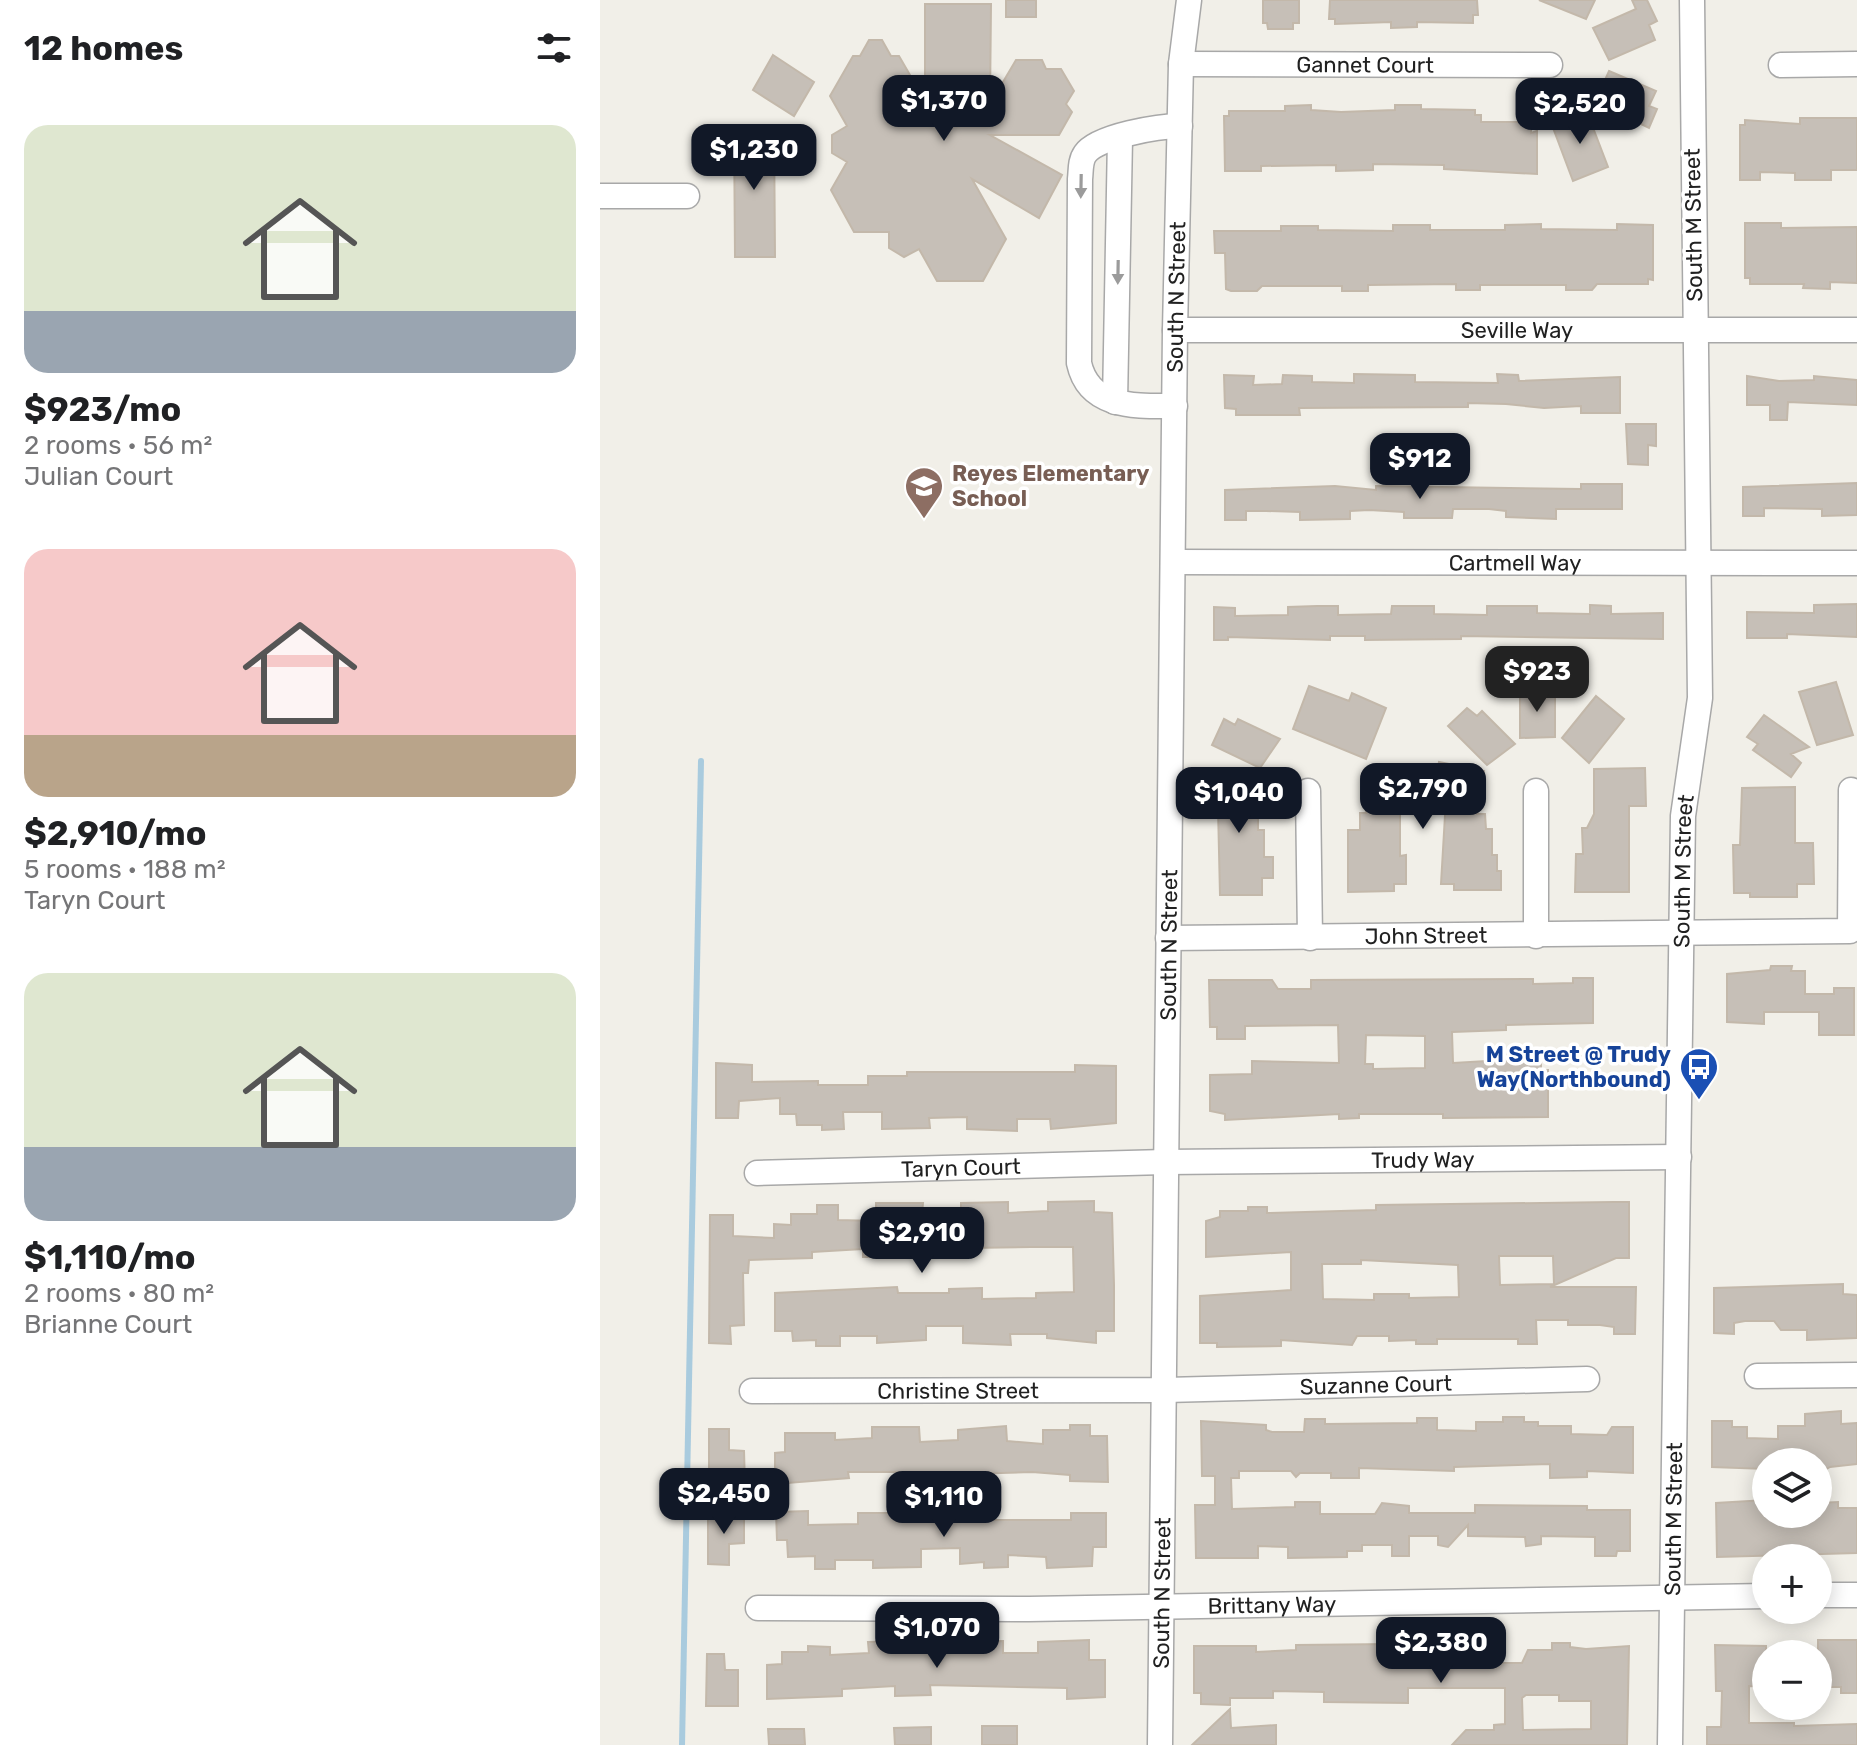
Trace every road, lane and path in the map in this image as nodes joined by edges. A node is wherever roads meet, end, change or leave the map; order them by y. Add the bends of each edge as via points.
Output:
1 (1189, 0) edge
2 (1692, 0) edge
3 (1181, 64) junction
4 (1857, 64) edge
5 (1550, 65) dead end
6 (1781, 65) dead end
7 (1180, 126) junction
8 (1120, 138) junction
9 (600, 196) edge
10 (687, 196) dead end
11 (1175, 330) junction
12 (1857, 330) edge
13 (1695, 331) junction
14 (1115, 402) junction
15 (1175, 406) junction
16 (1173, 562) junction
17 (1699, 562) junction
18 (1857, 563) edge
19 (1851, 790) dead end
20 (1308, 791) dead end
21 (1536, 791) dead end
22 (1683, 934) junction
23 (1536, 936) junction
24 (1168, 938) junction
25 (1310, 938) junction
26 (1679, 1157) junction
27 (1165, 1162) junction
28 (757, 1173) dead end
29 (1857, 1375) edge
30 (1757, 1376) dead end
31 (1587, 1379) dead end
32 (1166, 1390) junction
33 (752, 1391) dead end
34 (1832, 1595) edge
35 (1857, 1595) edge
36 (1752, 1596) edge
37 (1672, 1597) junction
38 (1161, 1607) junction
39 (758, 1608) dead end
40 (1160, 1745) edge
41 (1670, 1745) edge

1 - 3 street, South N Street
2 - 13 street, South M Street
3 - 5 street, Gannet Court
3 - 7 street, South N Street
4 - 6 street
7 - 8 street via 1152,126
7 - 11 street, South N Street
8 -> 14 street
8 -> 14 street via 1085,154 1080,179 1079,363 1090,390
9 - 10 street
11 - 13 street, Seville Way
11 - 15 street, South N Street
12 - 13 street, Seville Way
13 - 17 street, South M Street
14 - 15 street
15 - 16 street, South N Street
16 - 17 street, Cartmell Way
16 - 24 street, South N Street
17 - 18 street, Cartmell Way
17 - 22 street, South M Street via 1700,698 1683,816
19 - 22 street, John Street via 1850,931
20 - 25 street
21 - 23 street
22 - 23 street, John Street
22 - 26 street, South M Street
23 - 25 street, John Street
24 - 25 street, John Street
24 - 27 street, South N Street
26 - 27 street, Trudy Way
26 - 37 street, South M Street
27 - 28 street, Taryn Court
27 - 32 street, South N Street
29 - 30 street
31 - 32 street, Suzanne Court
32 - 33 street, Christine Street
32 - 38 street, South N Street
34 - 35 street
36 - 37 street, Brittany Way
37 - 38 street, Brittany Way
37 - 41 street, South M Street
38 - 39 street, Brittany Way
38 - 40 street, South N Street

